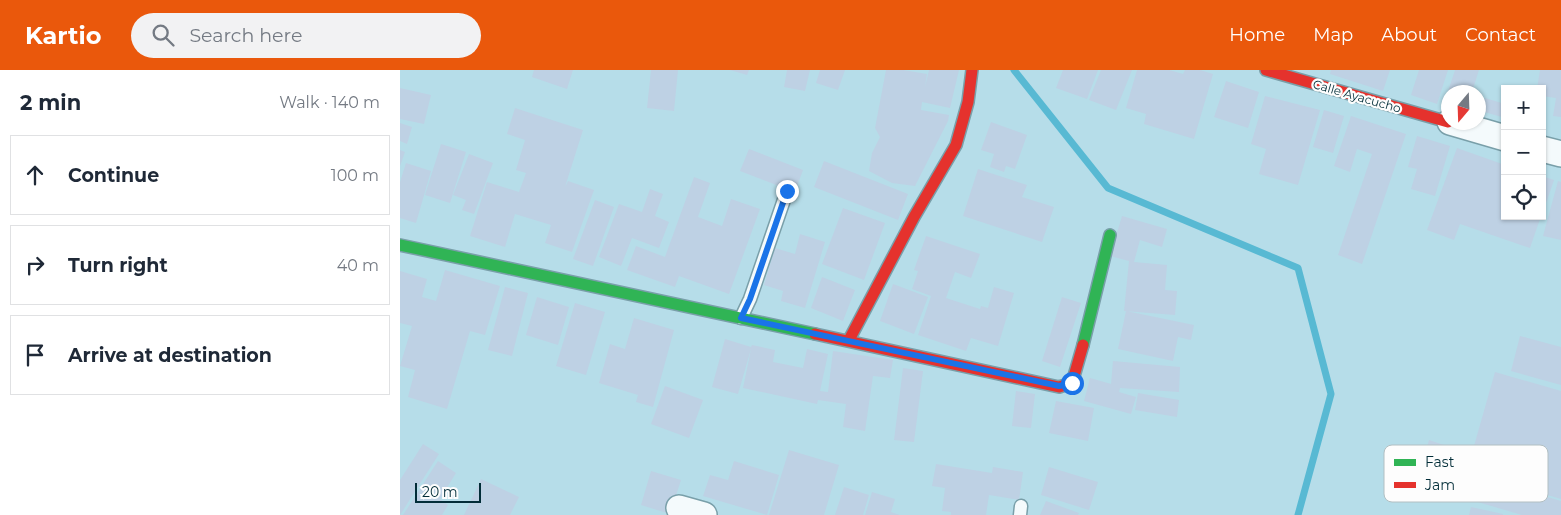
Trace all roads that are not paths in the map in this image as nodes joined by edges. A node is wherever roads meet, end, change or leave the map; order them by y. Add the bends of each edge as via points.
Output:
1 (972, 70) edge
2 (1266, 70) edge
3 (1316, 77) edge
4 (1441, 119) edge
5 (1478, 130) edge
6 (1501, 137) edge
7 (1546, 150) edge
8 (1561, 154) edge
9 (787, 191) dead end
10 (1110, 235) dead end
11 (400, 245) edge
12 (741, 318) junction
13 (849, 340) junction
14 (679, 508) dead end
15 (704, 515) edge

1 - 13 street via 968,102 956,145
2 - 3 street, Calle Ayacucho
3 - 4 street, Calle Ayacucho
5 - 6 street, Calle Ayacucho
7 - 8 street
9 - 12 lane
10 - 13 street via 1072,383 1059,386
11 - 12 street
12 - 13 street
14 - 15 street

